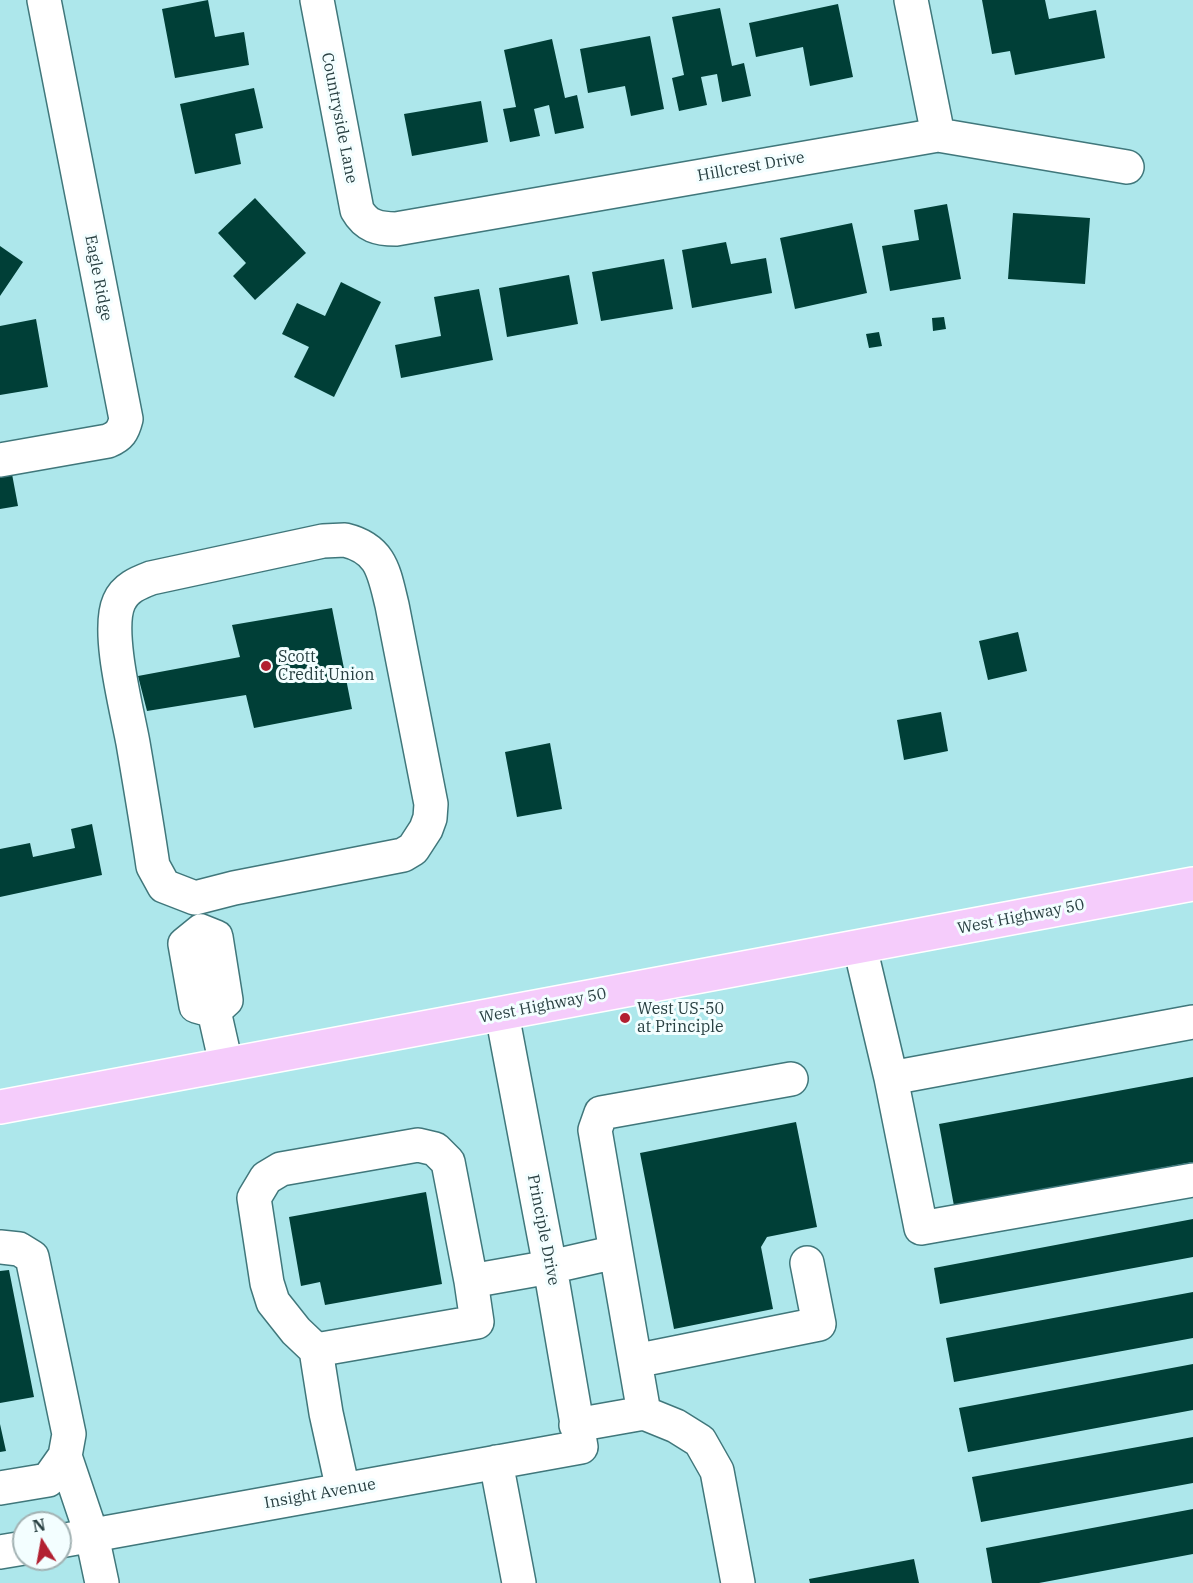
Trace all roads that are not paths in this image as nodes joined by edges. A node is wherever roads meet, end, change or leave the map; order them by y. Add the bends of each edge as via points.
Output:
1 (44, 0) edge
2 (317, 0) edge
3 (911, 0) edge
4 (938, 135) junction
5 (1127, 167) dead end
6 (375, 228) joint
7 (0, 460) edge
8 (1193, 884) edge
9 (195, 898) junction
10 (860, 947) junction
11 (502, 1014) junction
12 (1193, 1022) edge
13 (226, 1064) junction
14 (891, 1078) junction
15 (791, 1079) dead end
16 (0, 1107) edge
17 (1193, 1180) edge
18 (0, 1247) edge
19 (616, 1252) junction
20 (807, 1263) dead end
21 (550, 1267) junction
22 (471, 1281) junction
23 (316, 1350) junction
24 (635, 1361) junction
25 (644, 1413) junction
26 (578, 1436) junction
27 (65, 1456) junction
28 (496, 1462) junction
29 (0, 1488) edge
30 (343, 1490) junction
31 (92, 1536) junction
32 (72, 1539) edge
33 (102, 1583) edge
34 (519, 1583) edge
35 (738, 1583) edge

1 - 7 street, Eagle Ridge via 126,419 123,430 108,441
2 - 6 street, Countryside Lane via 357,210
3 - 4 street
4 - 5 street, Hillcrest Drive
4 - 6 street, Hillcrest Drive via 396,229
8 - 10 main road, West Highway 50
9 - 9 street via 403,855 413,849 426,829 431,804 392,605 379,561 357,543 323,541 151,578 135,584 119,602 116,639 153,866 164,886
9 - 13 street via 201,930 216,937 226,1000 214,1011
10 - 11 main road, West Highway 50
10 - 14 street
11 - 13 main road, West Highway 50
11 - 21 street, Principle Drive
12 - 14 street
13 - 16 main road, West Highway 50
14 - 17 street via 921,1228
15 - 19 street via 601,1113 594,1130
18 - 27 street via 19,1249 32,1257 69,1434
19 - 21 street
19 - 24 street
20 - 24 street via 819,1324
21 - 22 street
21 - 26 street, Principle Drive
22 - 23 street via 477,1322
22 - 23 street via 448,1162 435,1149 418,1145 281,1169 266,1178 254,1198 267,1283 273,1302
23 - 30 street
24 - 25 street
25 - 26 street, Insight Avenue
25 - 35 street via 700,1441 717,1470
26 - 28 street, Insight Avenue
27 - 29 street via 48,1480
27 - 31 street
28 - 30 street, Insight Avenue
28 - 34 street
30 - 31 street, Insight Avenue
31 - 32 street, Insight Avenue
31 - 33 street

